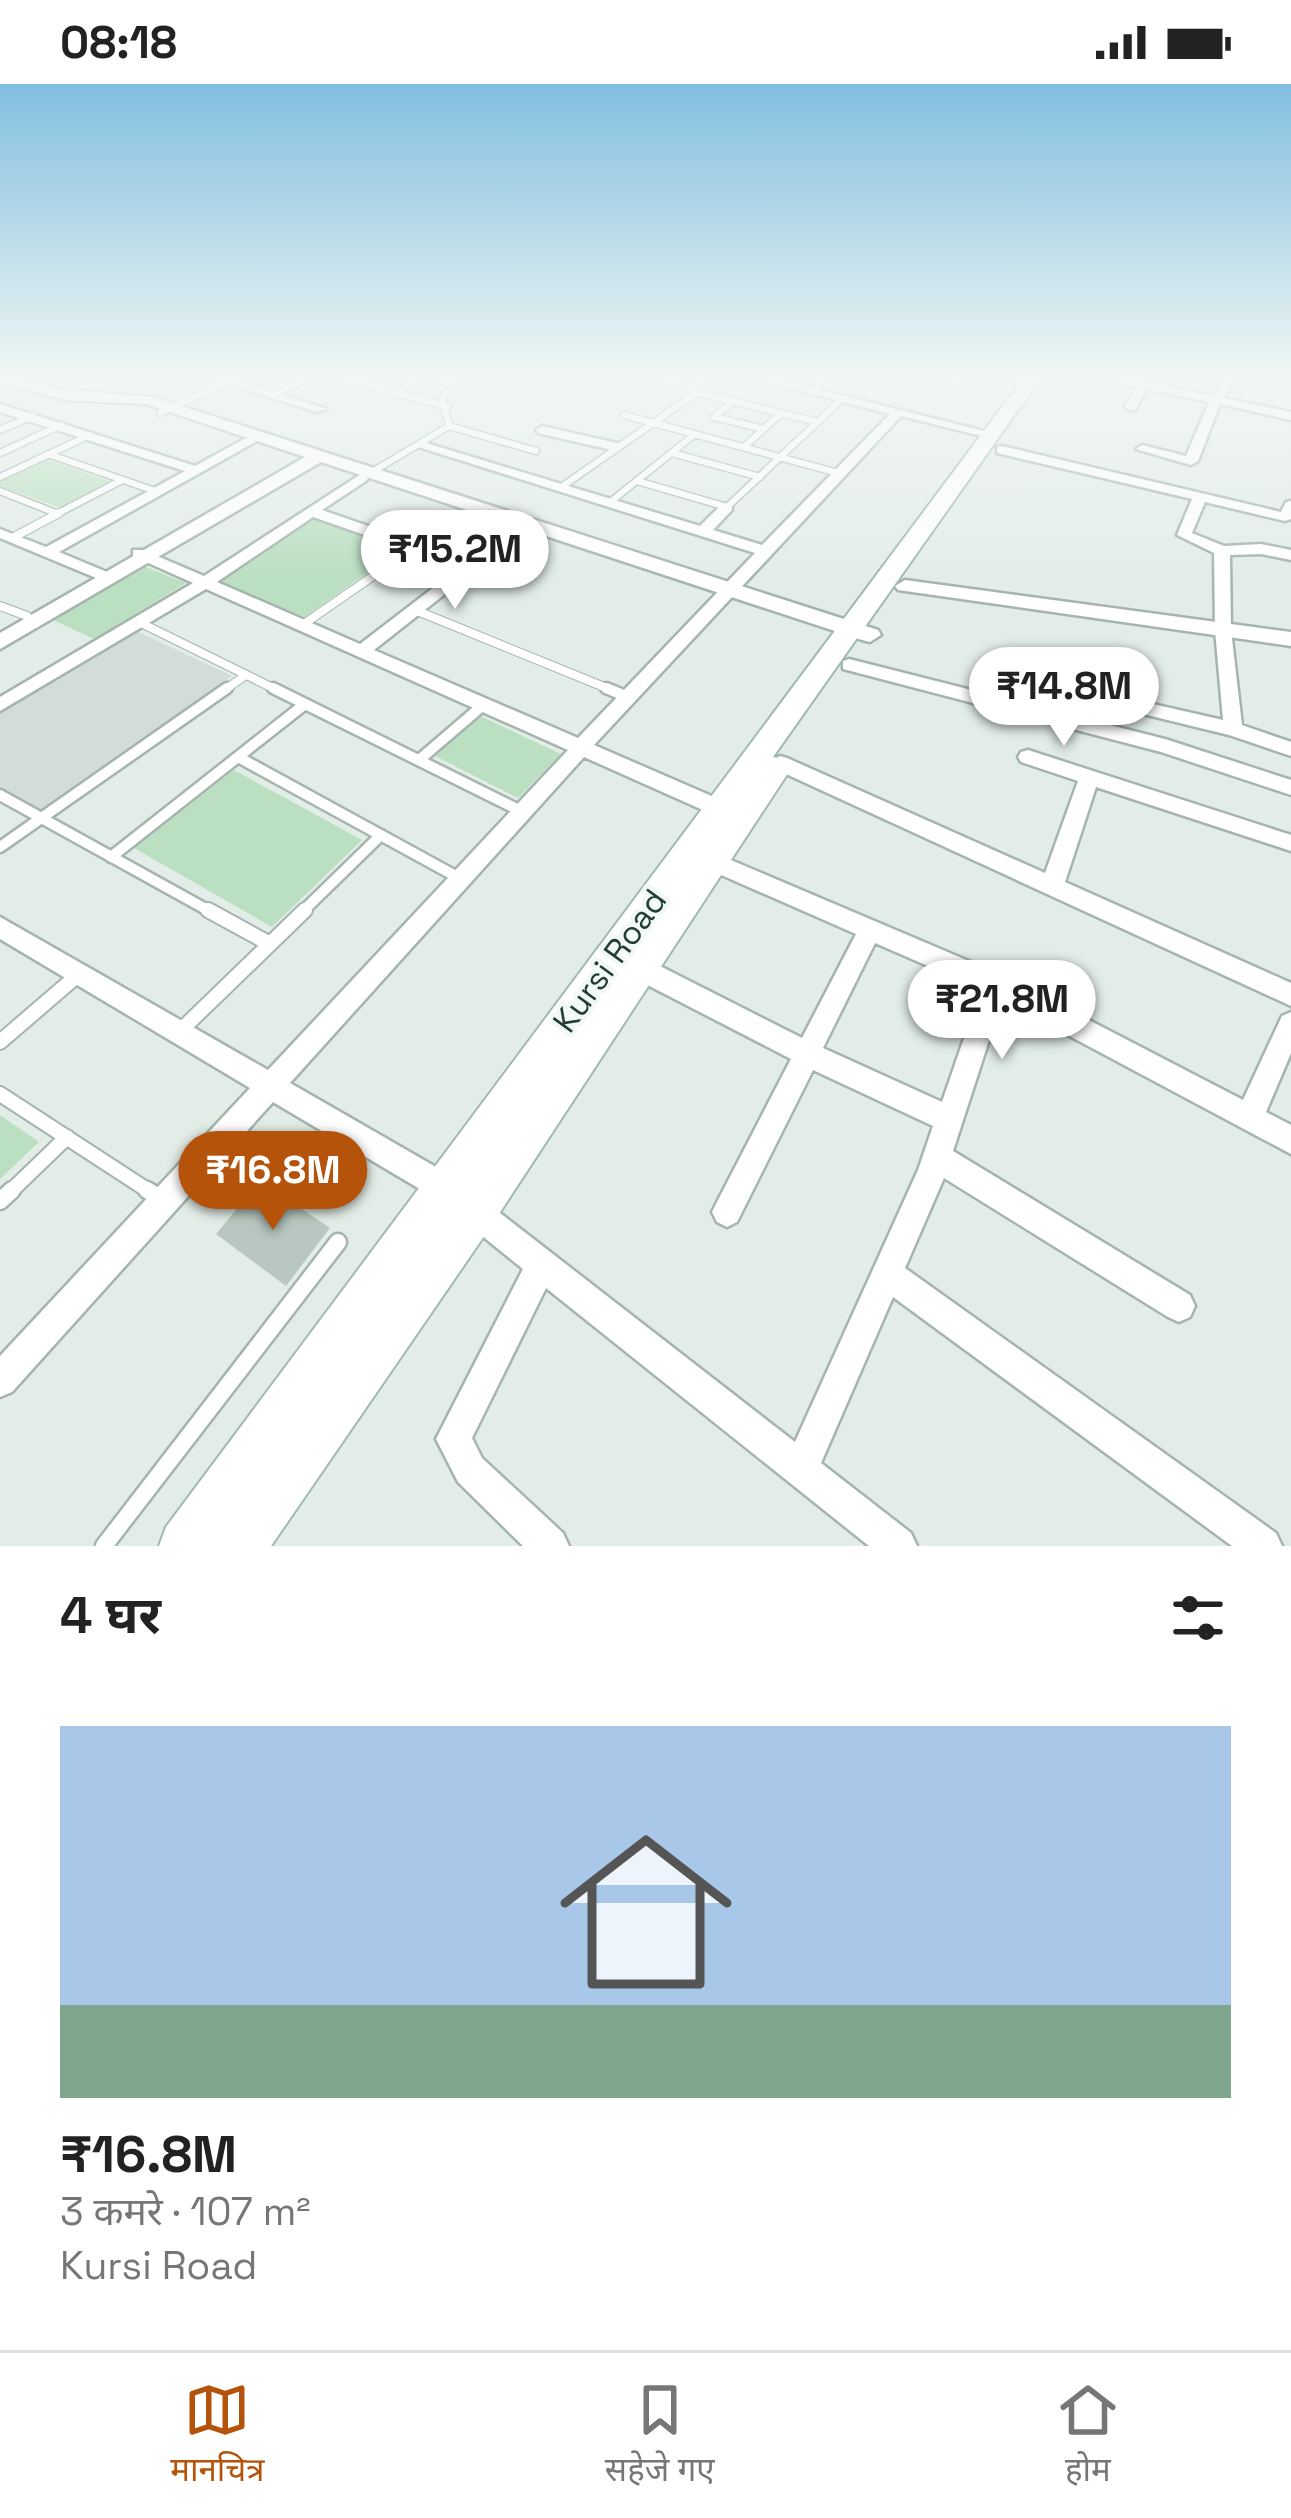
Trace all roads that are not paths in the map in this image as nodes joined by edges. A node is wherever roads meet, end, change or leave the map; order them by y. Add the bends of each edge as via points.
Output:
1 (70, 444) edge
2 (117, 444) edge
3 (245, 444) edge
4 (263, 444) edge
5 (270, 444) edge
6 (512, 444) edge
7 (604, 444) edge
8 (621, 444) edge
9 (683, 444) edge
10 (734, 444) edge
11 (747, 444) edge
12 (796, 444) edge
13 (866, 444) edge
14 (994, 444) edge
15 (995, 444) edge
16 (1004, 444) edge
17 (1198, 444) edge
18 (418, 445) joint
19 (616, 447) junction
20 (744, 447) junction
21 (1142, 449) dead end
22 (536, 451) dead end
23 (672, 453) junction
24 (48, 454) junction
25 (310, 457) junction
26 (782, 458) junction
27 (197, 471) junction
28 (838, 472) junction
29 (366, 475) junction
30 (0, 477) edge
31 (760, 477) junction
32 (122, 480) junction
33 (638, 481) junction
34 (560, 488) junction
35 (0, 491) edge
36 (158, 492) junction
37 (1200, 497) junction
38 (609, 503) junction
39 (1291, 505) edge
40 (728, 507) junction
41 (311, 511) junction
42 (58, 514) junction
43 (519, 530) junction
44 (704, 532) junction
45 (6, 536) edge
46 (415, 547) junction
47 (765, 551) junction
48 (1222, 551) junction
49 (46, 553) junction
50 (142, 555) junction
51 (1291, 555) edge
52 (471, 567) junction
53 (101, 575) junction
54 (204, 583) junction
55 (905, 586) junction
56 (725, 594) junction
57 (0, 606) edge
58 (415, 610) junction
59 (27, 616) junction
60 (139, 622) junction
61 (301, 626) junction
62 (1223, 630) junction
63 (0, 631) edge
64 (1291, 639) edge
65 (0, 642) edge
66 (856, 643) junction
67 (360, 652) junction
68 (246, 675) junction
69 (628, 698) junction
70 (1109, 700) dead end
71 (305, 704) junction
72 (0, 705) edge
73 (482, 706) junction
74 (1233, 729) junction
75 (1291, 749) edge
76 (580, 750) junction
77 (238, 757) junction
78 (1028, 758) dead end
79 (419, 760) junction
80 (780, 764) junction
81 (1089, 778) junction
82 (1291, 788) edge
83 (0, 796) edge
84 (523, 812) junction
85 (731, 813) junction
86 (44, 819) junction
87 (381, 835) junction
88 (1291, 843) edge
89 (0, 848) edge
90 (111, 857) junction
91 (711, 861) junction
92 (461, 879) junction
93 (1052, 887) junction
94 (870, 930) junction
95 (2, 931) edge
96 (270, 944) junction
97 (639, 968) junction
98 (79, 974) junction
99 (995, 985) junction
100 (1291, 995) edge
101 (1291, 1024) edge
102 (178, 1033) junction
103 (0, 1042) edge
104 (807, 1054) junction
105 (270, 1087) junction
106 (0, 1094) edge
107 (1250, 1118) junction
108 (950, 1120) junction
109 (67, 1137) junction
110 (1291, 1140) edge
111 (937, 1158) junction
112 (445, 1188) junction
113 (0, 1201) edge
114 (164, 1202) junction
115 (476, 1211) junction
116 (727, 1212) dead end
117 (338, 1242) dead end
118 (542, 1264) junction
119 (889, 1275) junction
120 (1179, 1306) dead end
121 (0, 1380) edge
122 (801, 1469) junction
123 (104, 1546) edge
124 (185, 1546) edge
125 (239, 1546) edge
126 (550, 1546) edge
127 (898, 1546) edge
128 (1263, 1546) edge

1 - 24 lane
2 - 27 street
3 - 27 street
4 - 25 street
5 - 25 street
6 - 22 lane
7 - 19 street
8 - 19 lane
9 - 23 lane
10 - 20 lane
11 - 20 lane
12 - 26 lane
13 - 28 street
14 - 66 main road, Kursi Road
15 - 55 main road, Kursi Road
16 - 37 street
17 - 21 street via 1191,461
18 - 29 lane
18 - 34 street
19 - 34 lane
20 - 26 lane
23 - 31 lane
23 - 33 lane
24 - 30 lane
24 - 32 lane
25 - 29 street
25 - 50 street
26 - 28 lane
26 - 31 lane
27 - 36 street
28 - 47 street
29 - 41 street
29 - 43 street
29 - 56 street
31 - 40 lane
32 - 36 lane
32 - 42 lane
33 - 38 lane
33 - 40 lane
34 - 38 street
35 - 42 lane
36 - 49 street
37 - 39 street via 1285,518
37 - 48 street via 1184,535
38 - 44 street
40 - 44 street
41 - 46 street
41 - 54 street
42 - 45 lane
43 - 52 street
43 - 56 street
44 - 47 street
45 - 49 street
46 - 52 street
46 - 61 lane
47 - 56 street
48 - 51 street
48 - 62 street
49 - 53 street
50 - 53 street
50 - 54 street
50 - 65 street
52 - 58 street
53 - 59 street
54 - 60 street
54 - 61 street
55 - 62 street
55 - 66 main road, Kursi Road
56 - 66 street
56 - 69 street
57 - 59 lane
58 - 67 street
58 - 69 lane
59 - 63 street
60 - 68 lane
60 - 72 street
61 - 67 street
62 - 64 street
62 - 74 street
66 - 80 main road, Kursi Road
66 - 82 street
66 - 85 main road, Kursi Road
67 - 73 street
68 - 71 lane
68 - 86 lane
69 - 76 street
70 - 74 street
71 - 77 lane
71 - 79 lane
73 - 76 street
73 - 79 lane
74 - 75 street
76 - 84 street
76 - 85 street
77 - 87 lane
77 - 90 lane
78 - 81 street
79 - 84 lane
80 - 85 main road, Kursi Road
80 - 93 street
81 - 88 street
81 - 93 street
83 - 86 lane
84 - 92 street
85 - 91 main road, Kursi Road
85 - 112 main road, Kursi Road
86 - 89 lane
86 - 90 lane
87 - 92 lane
87 - 96 lane
90 - 96 lane
91 - 94 street
91 - 97 main road, Kursi Road
92 - 105 street
93 - 100 street
94 - 99 street
94 - 104 street
95 - 98 street
96 - 102 lane
97 - 104 street
97 - 115 main road, Kursi Road
98 - 102 street
98 - 103 lane
99 - 107 street
99 - 108 street
101 - 107 street
102 - 105 street
104 - 108 street
104 - 116 street
105 - 112 street
105 - 114 street
106 - 109 lane
107 - 110 street
108 - 111 street
109 - 113 lane
109 - 114 lane
111 - 119 street
111 - 120 street
112 - 115 street
112 - 124 main road, Kursi Road
114 - 121 street
115 - 118 street
115 - 125 main road, Kursi Road
117 - 123 lane
118 - 122 street
118 - 126 street via 453,1438 470,1470
119 - 122 street
119 - 128 street
122 - 127 street

